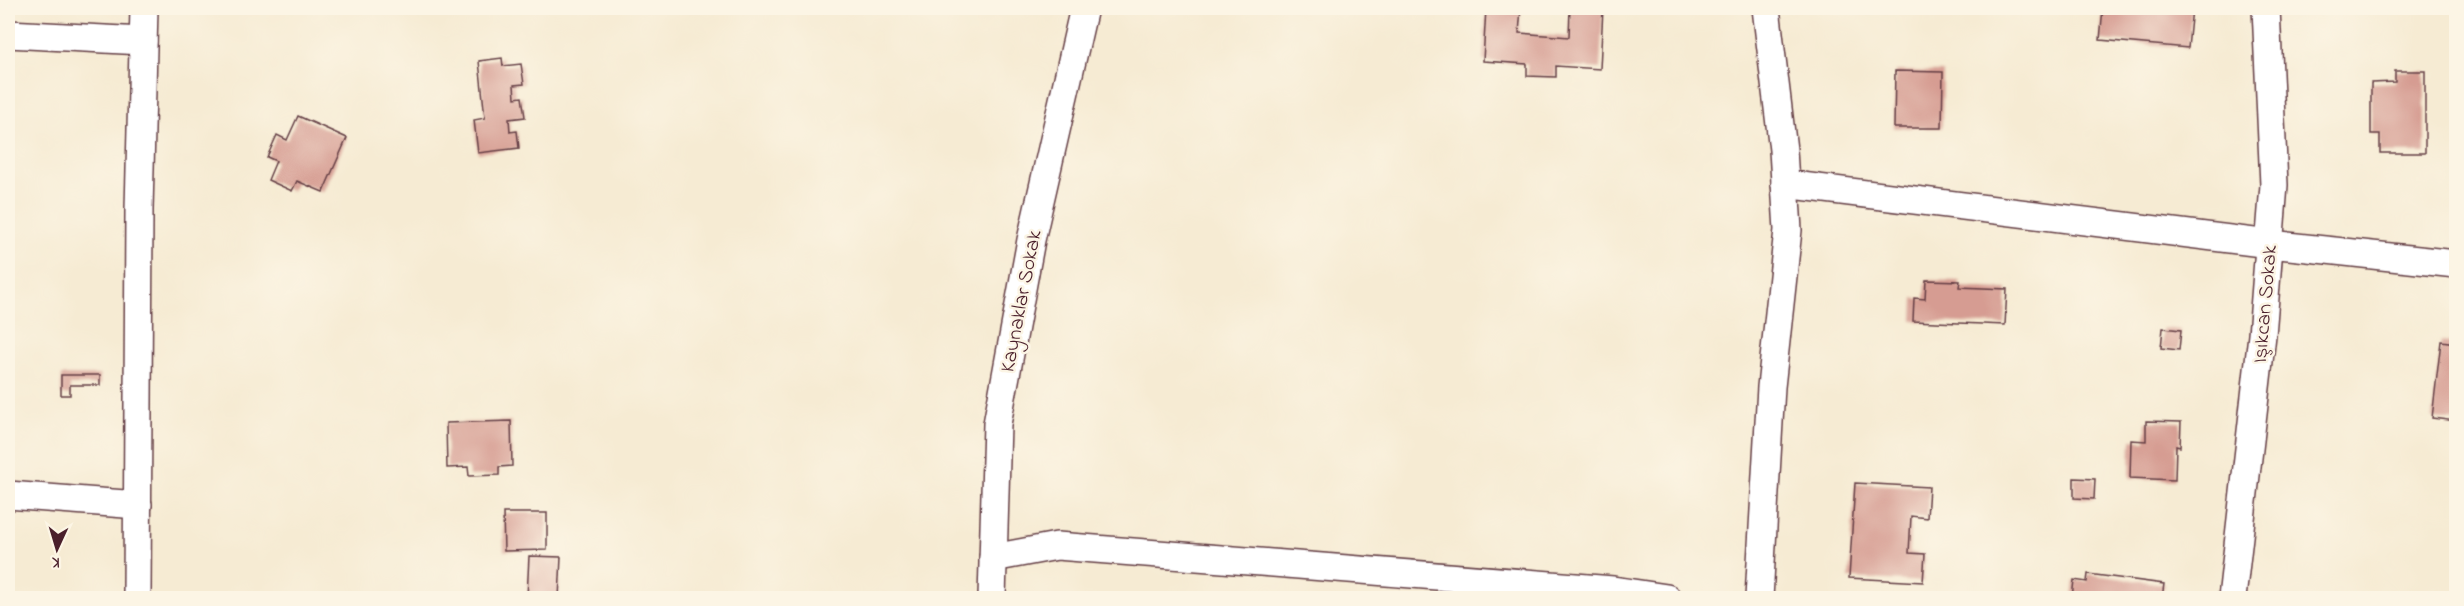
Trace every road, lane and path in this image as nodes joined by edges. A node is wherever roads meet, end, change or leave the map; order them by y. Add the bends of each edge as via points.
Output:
1 (144, 8) edge
2 (1084, 8) edge
3 (1766, 8) edge
4 (2266, 8) edge
5 (8, 34) edge
6 (143, 41) junction
7 (1785, 184) junction
8 (2270, 244) junction
9 (2457, 264) edge
10 (8, 495) edge
11 (138, 505) junction
12 (993, 558) junction
13 (137, 598) edge
14 (992, 598) edge
15 (1667, 598) edge
16 (1759, 598) edge
17 (2232, 598) edge

1 - 6 street
2 - 12 street, Kaynaklar Sokak via 1031,240 997,424
3 - 7 street
4 - 8 street, Işıkcan Sokak via 2274,185
5 - 6 street
6 - 11 street
7 - 8 street
7 - 16 street via 1788,230 1771,387
8 - 9 street
8 - 17 street, Işıkcan Sokak
10 - 11 street
11 - 13 street
12 - 14 street, Kaynaklar Sokak
12 - 15 street via 1057,546 1613,590

